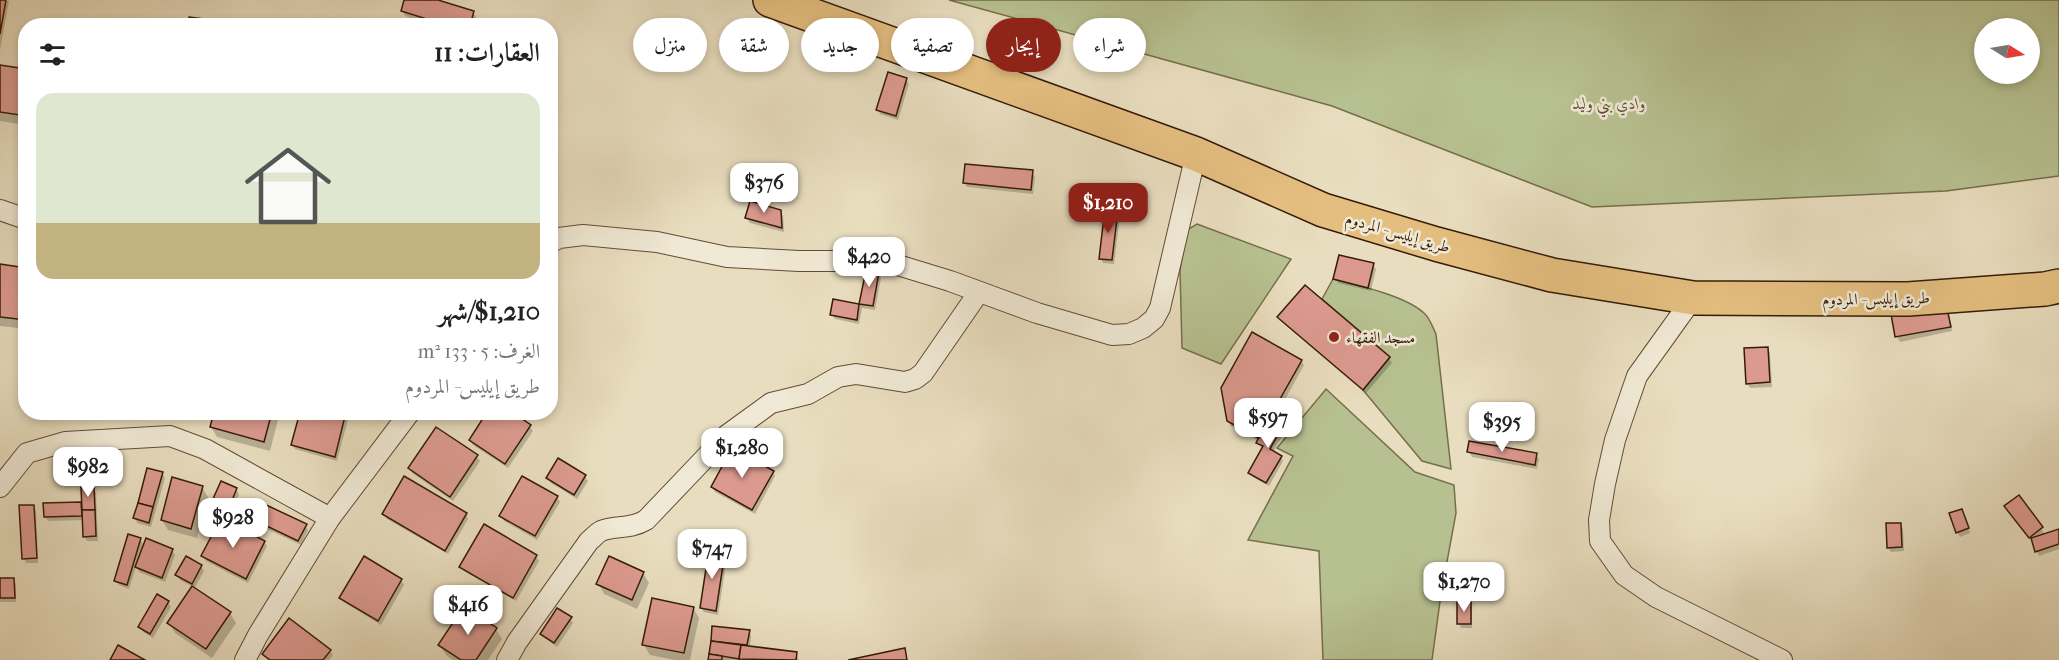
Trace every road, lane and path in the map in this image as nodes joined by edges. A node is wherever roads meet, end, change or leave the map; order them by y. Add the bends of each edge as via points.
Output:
1 (770, 0) edge
2 (1196, 154) junction
3 (0, 210) edge
4 (18, 216) edge
5 (558, 239) edge
6 (2059, 286) edge
7 (979, 292) junction
8 (1693, 298) junction
9 (404, 420) edge
10 (0, 487) edge
11 (330, 518) junction
12 (245, 660) edge
13 (507, 660) edge
14 (1782, 660) edge

1 - 2 highway, طريق إيليس- المردوم
2 - 7 street via 1160,308 1154,320 1143,328 1112,335
2 - 8 highway, طريق إيليس- المردوم via 1323,210 1436,244 1552,275
3 - 4 street
5 - 7 street via 583,236 657,242 728,257 875,261
6 - 8 highway, طريق إيليس- المردوم via 1908,299
7 - 13 street via 915,379 905,382 856,374 838,377 807,394 771,403 727,435 646,520 602,530 589,541
8 - 14 street via 1637,376 1610,462 1599,520 1600,542 1624,576 1656,597
9 - 11 street
10 - 11 street via 27,453 65,442 170,436 205,449
11 - 12 street

